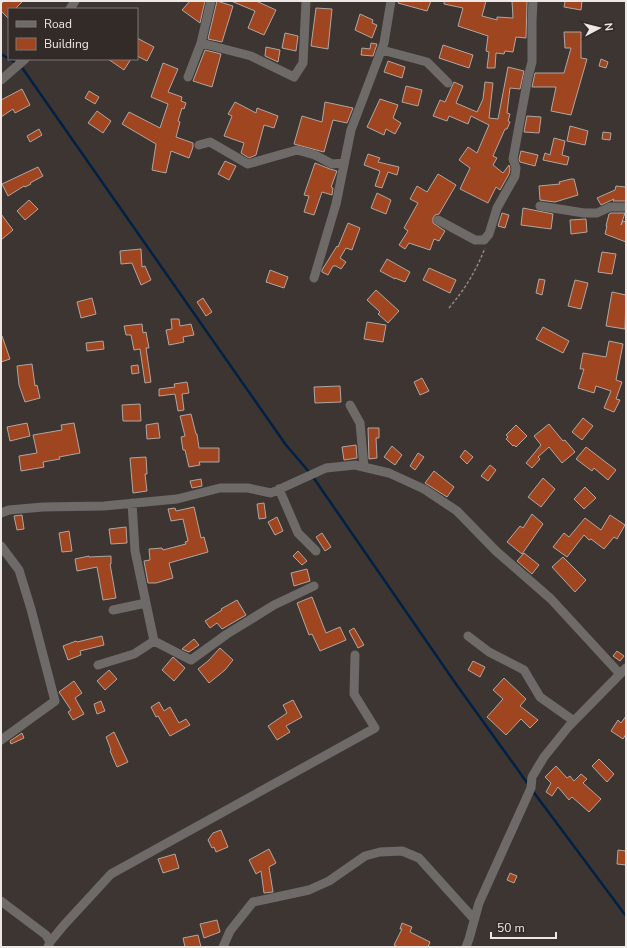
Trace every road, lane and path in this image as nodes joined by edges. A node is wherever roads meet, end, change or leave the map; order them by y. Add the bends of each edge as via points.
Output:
1 (211, 1) edge
2 (306, 1) edge
3 (391, 1) edge
4 (533, 1) edge
5 (202, 43) junction
6 (382, 50) junction
7 (24, 60) edge
8 (188, 77) dead end
9 (1, 80) edge
10 (448, 83) dead end
11 (199, 145) dead end
12 (344, 163) junction
13 (540, 206) dead end
14 (626, 207) edge
15 (438, 220) dead end
16 (484, 240) junction
17 (314, 278) dead end
18 (449, 308) dead end
19 (350, 405) dead end
20 (364, 467) junction
21 (279, 489) junction
22 (132, 503) junction
23 (1, 513) edge
24 (1, 546) edge
25 (316, 551) dead end
26 (314, 586) dead end
27 (146, 603) junction
28 (113, 610) dead end
29 (468, 636) dead end
30 (154, 641) junction
31 (355, 655) dead end
32 (98, 664) dead end
33 (623, 671) edge
34 (574, 721) junction
35 (1, 740) edge
36 (1, 901) edge
37 (474, 919) junction
38 (49, 944) edge
39 (223, 947) edge
40 (466, 947) edge

1 - 5 street
2 - 5 street via 303,63 294,78 251,56
3 - 6 street
4 - 16 street via 532,62 513,159 515,176 497,208 489,234
5 - 8 street
6 - 10 street via 427,62
6 - 12 street via 351,130
7 - 9 street
11 - 12 street via 210,142 248,164 297,150 315,155 332,164
12 - 17 street via 336,204
13 - 14 street via 597,214 610,207
15 - 16 street via 475,240
16 - 18 path via 486,248 479,264 466,287
19 - 20 street via 360,423
20 - 21 street via 355,465 326,468
20 - 33 street via 389,473 424,489 457,511
21 - 22 street via 271,492 248,488 220,488 177,499
21 - 25 street via 298,533
22 - 23 street via 43,507
22 - 27 street via 135,551
24 - 35 street via 19,570 55,701
26 - 30 street via 274,605 191,660
27 - 28 street
27 - 30 street
29 - 34 street via 489,652 524,670 540,697
30 - 32 street via 134,654
31 - 38 street via 354,694 375,728 111,874
33 - 34 street
34 - 37 street via 544,757 532,777 531,788
36 - 38 street via 46,935
37 - 39 street via 419,858 402,851 380,852 365,856 329,881 310,890 253,902 230,931
37 - 40 street

